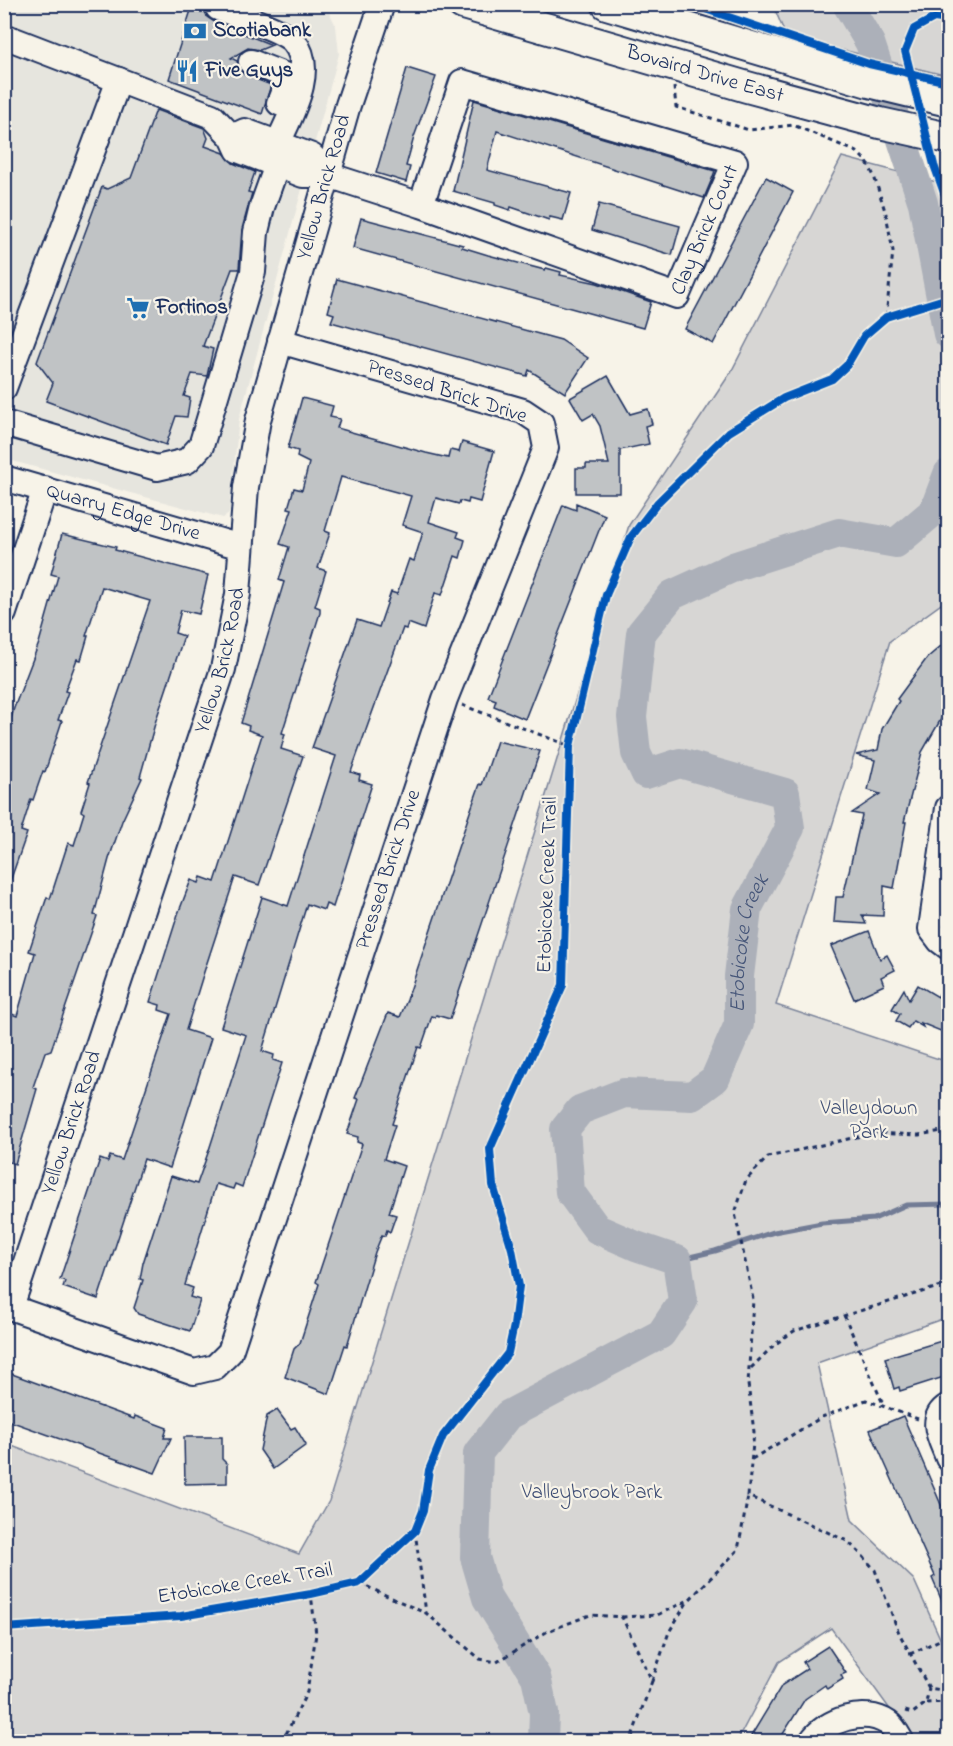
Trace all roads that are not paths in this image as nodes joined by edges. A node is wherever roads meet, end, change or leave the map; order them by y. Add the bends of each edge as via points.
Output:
1 (382, 4) edge
2 (463, 4) edge
3 (607, 4) edge
4 (218, 8) dead end
5 (4, 36) edge
6 (251, 62) dead end
7 (118, 80) junction
8 (943, 99) edge
9 (943, 137) edge
10 (274, 149) junction
11 (328, 175) junction
12 (421, 205) junction
13 (280, 341) junction
14 (4, 388) edge
15 (4, 423) edge
16 (4, 478) edge
17 (45, 489) junction
18 (241, 547) junction
19 (4, 613) edge
20 (948, 808) edge
21 (948, 947) edge
22 (8, 1306) edge
23 (942, 1416) edge
24 (948, 1458) edge
25 (811, 1742) edge
26 (902, 1742) edge

1 - 11 street, Yellow Brick Road
2 - 9 main road, Bovaird Drive East via 880,123
3 - 8 main road, Bovaird Drive East via 869,82
4 - 10 street via 293,42 301,58 303,79
5 - 7 street, Clay Brick Court
6 - 10 street via 289,77
7 - 10 street, Clay Brick Court via 212,116 232,137 238,150
7 - 14 street
10 - 11 street, Clay Brick Court via 303,175
10 - 15 street via 253,272 201,446 187,461 157,468
11 - 12 street, Clay Brick Court
11 - 13 street, Yellow Brick Road
12 - 12 street, Clay Brick Court via 677,296 735,162 462,82
13 - 18 street, Yellow Brick Road via 258,420 246,487
13 - 22 street, Pressed Brick Drive via 523,411 542,423 546,448 445,699 230,1352 215,1367 194,1372
16 - 17 street, Quarry Edge Drive
17 - 18 street, Quarry Edge Drive
17 - 19 street
18 - 22 street, Yellow Brick Road via 238,594 223,669
20 - 21 street via 931,928
23 - 24 street
25 - 26 street via 831,1724 846,1718 880,1719 890,1724

